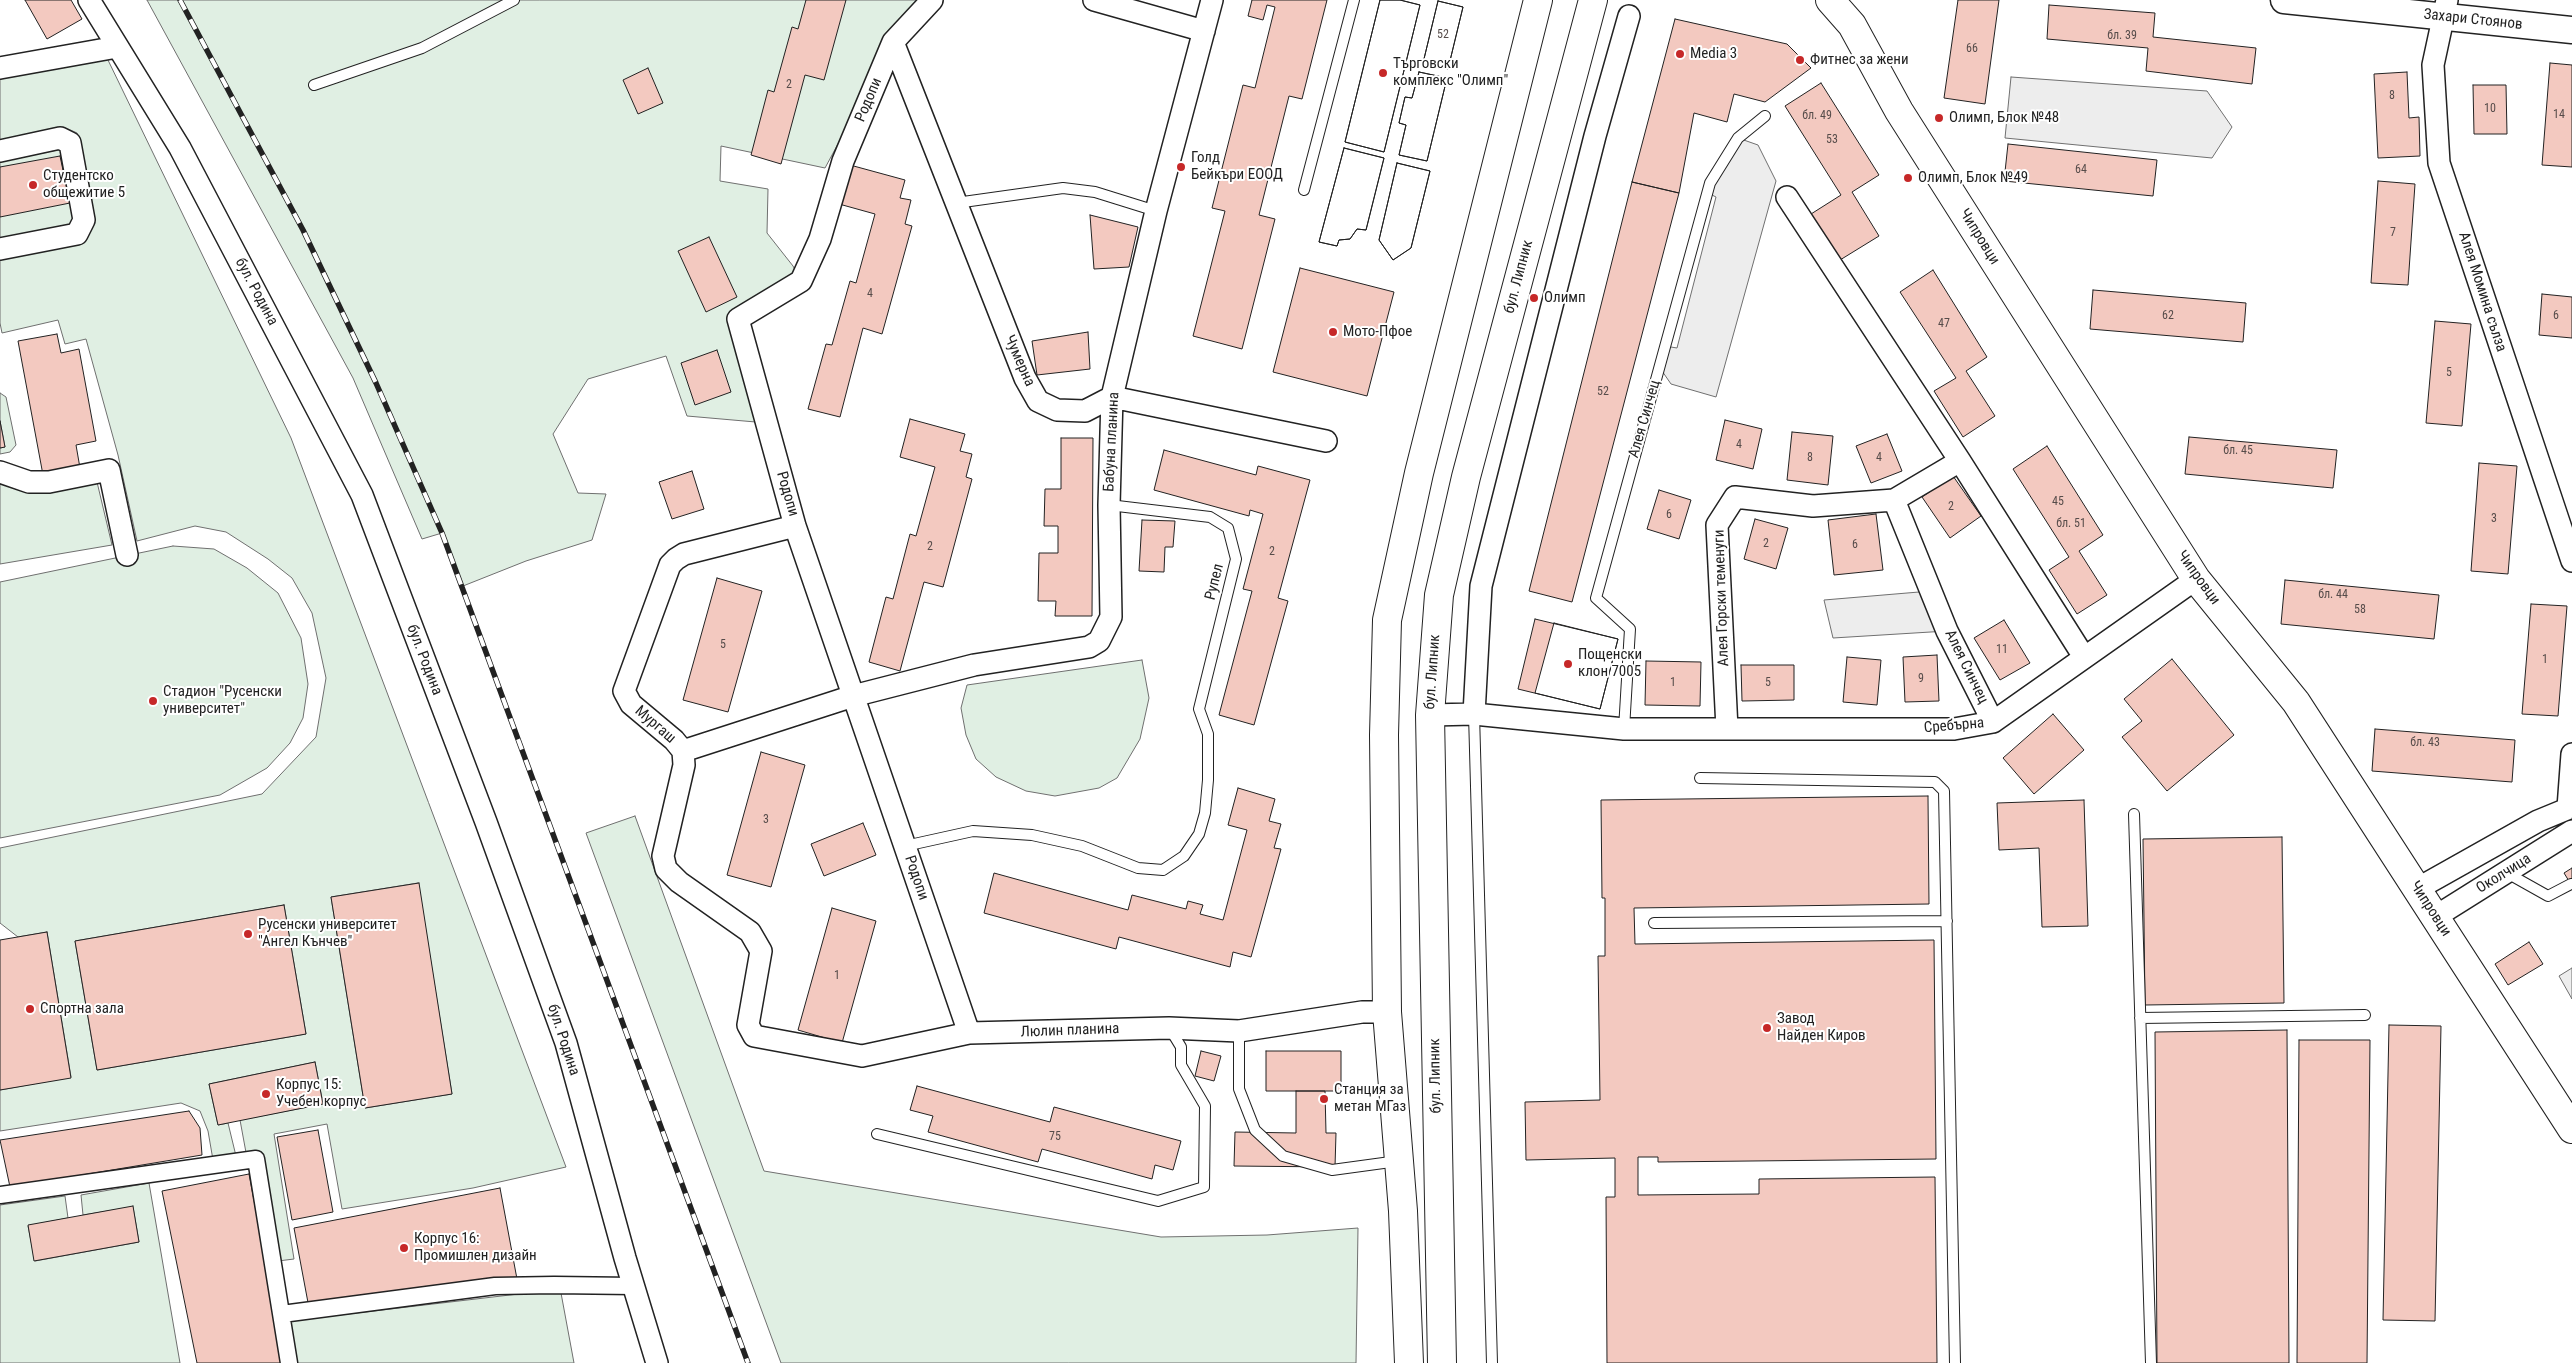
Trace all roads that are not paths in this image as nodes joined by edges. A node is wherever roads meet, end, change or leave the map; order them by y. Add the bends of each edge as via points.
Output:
1 (89, 0) edge
2 (514, 0) edge
3 (932, 0) edge
4 (1094, 0) edge
5 (1212, 0) edge
6 (1354, 0) edge
7 (1538, 0) edge
8 (1592, 0) edge
9 (2284, 0) edge
10 (1840, 4) edge
11 (2445, 9) edge
12 (1629, 16) dead end
13 (2572, 30) edge
14 (1204, 31) junction
15 (893, 42) junction
16 (117, 47) junction
17 (0, 68) edge
18 (314, 85) dead end
19 (1766, 116) dead end
20 (0, 151) edge
21 (1304, 190) dead end
22 (1787, 197) dead end
23 (954, 203) junction
24 (1156, 211) junction
25 (0, 249) edge
26 (1112, 397) junction
27 (1326, 441) dead end
28 (1960, 461) junction
29 (0, 472) edge
30 (1894, 500) junction
31 (1109, 505) junction
32 (796, 526) junction
33 (127, 555) dead end
34 (2572, 561) edge
35 (2196, 579) junction
36 (2084, 657) junction
37 (853, 696) junction
38 (1474, 714) junction
39 (1430, 715) junction
40 (1993, 722) junction
41 (1624, 729) junction
42 (1727, 729) junction
43 (683, 752) junction
44 (2572, 754) edge
45 (1700, 778) dead end
46 (2570, 807) edge
47 (2134, 814) dead end
48 (2572, 831) edge
49 (905, 846) junction
50 (2507, 874) junction
51 (2571, 884) edge
52 (2417, 889) junction
53 (2435, 916) junction
54 (1947, 921) junction
55 (1654, 923) dead end
56 (1387, 1012) junction
57 (2365, 1015) dead end
58 (2140, 1018) junction
59 (1169, 1028) junction
60 (1239, 1031) junction
61 (969, 1033) junction
62 (754, 1036) joint
63 (2572, 1129) edge
64 (878, 1134) dead end
65 (1399, 1161) junction
66 (0, 1195) edge
67 (634, 1286) junction
68 (282, 1314) junction
69 (289, 1363) edge
70 (657, 1363) edge
71 (1409, 1363) edge
72 (1442, 1363) edge
73 (1492, 1363) edge
74 (1955, 1363) edge
75 (2151, 1363) edge

1 - 16 street, бул. Родина
2 - 18 lane via 422,48
3 - 15 street, Родопи
4 - 14 street
5 - 14 street, Бабуна планина
6 - 21 lane
7 - 56 main road via 1419,473 1388,620 1384,735
8 - 39 main road, бул. Липник via 1438,595
9 - 11 street, Захари Стоянов
10 - 35 main road, Чипровци via 1899,111
11 - 13 street, Захари Стоянов
11 - 34 street, Алея Момина сълза via 2433,65 2439,163
12 - 38 street via 1595,136 1481,586
14 - 24 street, Бабуна планина
15 - 23 street, Чумерна
15 - 32 street, Родопи via 843,161 820,239 801,281 738,319
16 - 17 street
16 - 67 street, бул. Родина via 180,148 362,494 566,1043
19 - 41 lane, Алея Синчец via 1738,138 1710,183 1596,598 1630,629
20 - 25 street via 60,138 70,143 84,220 77,234
22 - 28 street
23 - 24 lane via 1063,188 1094,192
23 - 26 street, Чумерна via 1025,378 1038,400 1057,410 1085,411
24 - 26 street, Бабуна планина
26 - 27 street
26 - 31 street, Бабуна планина
28 - 30 street, Алея Горски теменуги
28 - 36 street
29 - 33 street via 29,482 49,482 109,470
30 - 40 street, Алея Синчец via 1947,631
30 - 42 street, Алея Горски теменуги via 1813,506 1735,497 1717,525
31 - 37 street, Бабуна планина via 1112,617 1099,641 1089,647 974,665
31 - 49 lane, Рупел via 1210,517 1228,528 1236,559 1200,709 1208,734 1205,812 1199,834 1184,856 1163,870 1138,868 1082,846 1032,835 973,831
32 - 37 street, Родопи
32 - 43 street, Мургаш via 684,554 670,565 624,691 631,704 674,740
35 - 36 street, Сребърна
35 - 52 main road, Чипровци via 2296,702
36 - 40 street, Сребърна
37 - 43 street, Бабуна планина
37 - 49 street, Родопи
38 - 39 street, Сребърна
38 - 41 street, Сребърна
38 - 73 lane
39 - 72 main road, бул. Липник
40 - 42 street, Сребърна via 1954,729
41 - 42 street, Сребърна
43 - 62 street, Мургаш via 684,765 662,856 666,869 679,882 750,932 757,941 761,951 748,1025
44 - 46 street
45 - 54 lane via 1935,782 1944,791
46 - 52 street via 2483,850
47 - 58 lane
48 - 50 street, Околчица
49 - 61 street, Родопи
50 - 51 lane via 2548,896
50 - 53 street, Околчица
52 - 53 main road, Чипровци
53 - 63 main road, Чипровци
54 - 55 lane
54 - 74 lane
56 - 60 street, Люлин планина via 1362,1012
56 - 65 main road
57 - 58 lane
58 - 75 lane
59 - 60 street, Люлин планина
59 - 61 street, Люлин планина
59 - 64 lane via 1181,1047 1181,1065 1205,1106 1204,1187 1158,1201
60 - 65 lane via 1239,1089 1255,1130 1283,1156 1332,1170
61 - 62 street, Люлин планина via 862,1056
65 - 71 main road
66 - 68 street via 256,1159
67 - 68 street via 495,1286
67 - 70 street, бул. Родина
68 - 69 street

